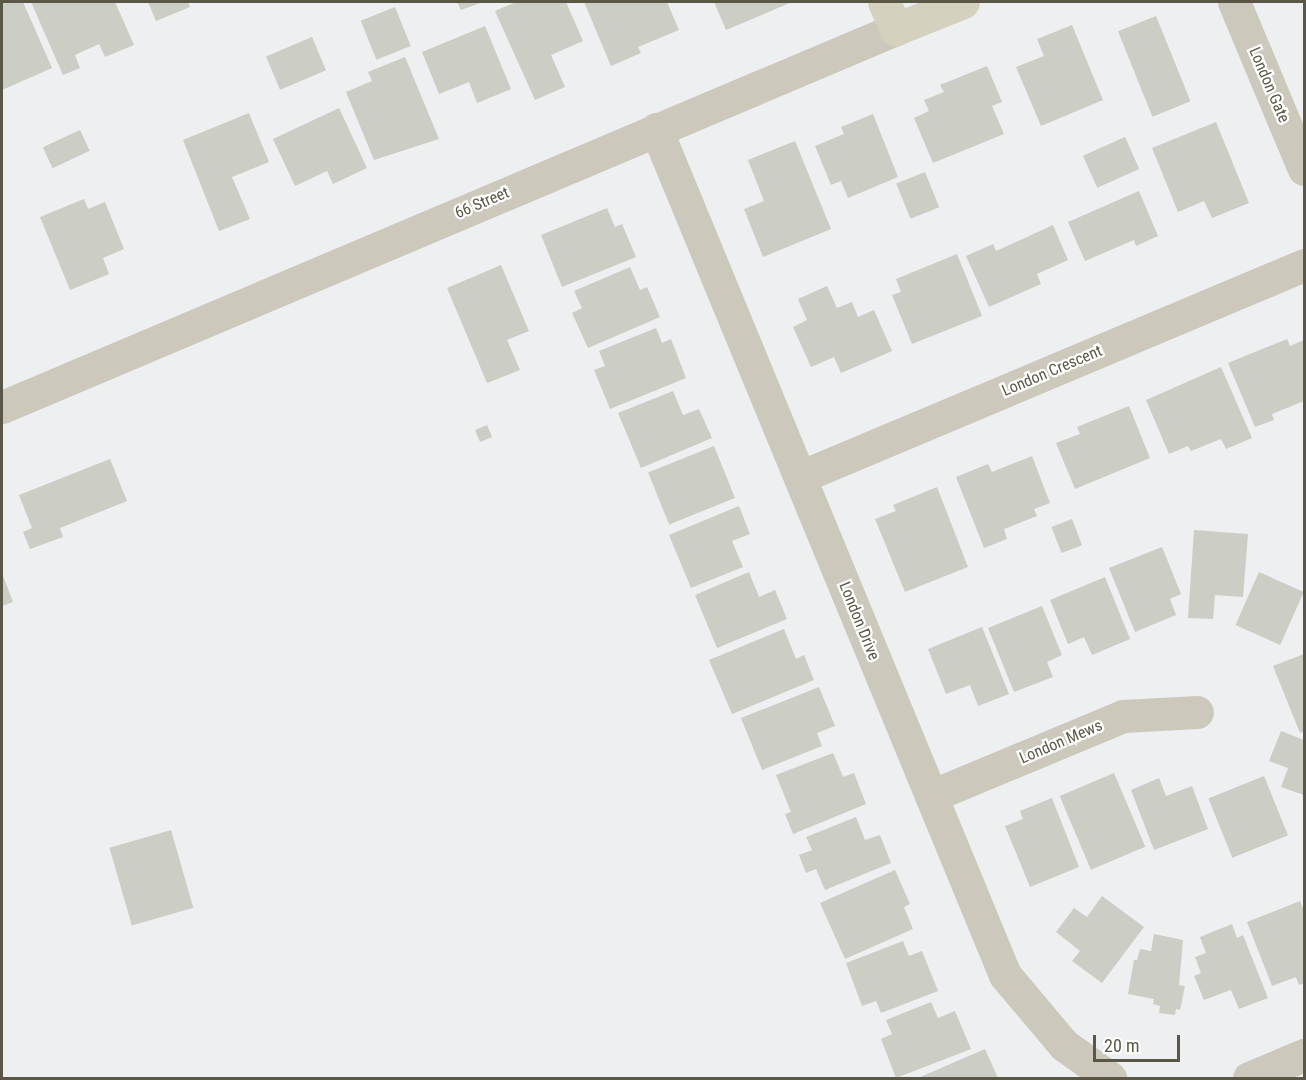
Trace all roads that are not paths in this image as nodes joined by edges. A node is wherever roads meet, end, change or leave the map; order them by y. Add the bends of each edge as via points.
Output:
1 (963, 2) edge
2 (1234, 2) edge
3 (890, 15) edge
4 (657, 129) junction
5 (1305, 170) edge
6 (1305, 265) edge
7 (2, 406) edge
8 (800, 477) junction
9 (1197, 711) dead end
10 (931, 796) junction
11 (1305, 1055) edge
12 (1110, 1078) edge
13 (1249, 1078) edge

1 - 3 street, 66 Street
2 - 5 street, London Gate
3 - 4 street, 66 Street
4 - 7 street, 66 Street
4 - 8 street, London Drive
6 - 8 street, London Crescent
8 - 10 street, London Drive
9 - 10 street, London Mews via 1124,716
10 - 12 street, London Drive via 1005,975 1064,1045
11 - 13 street

